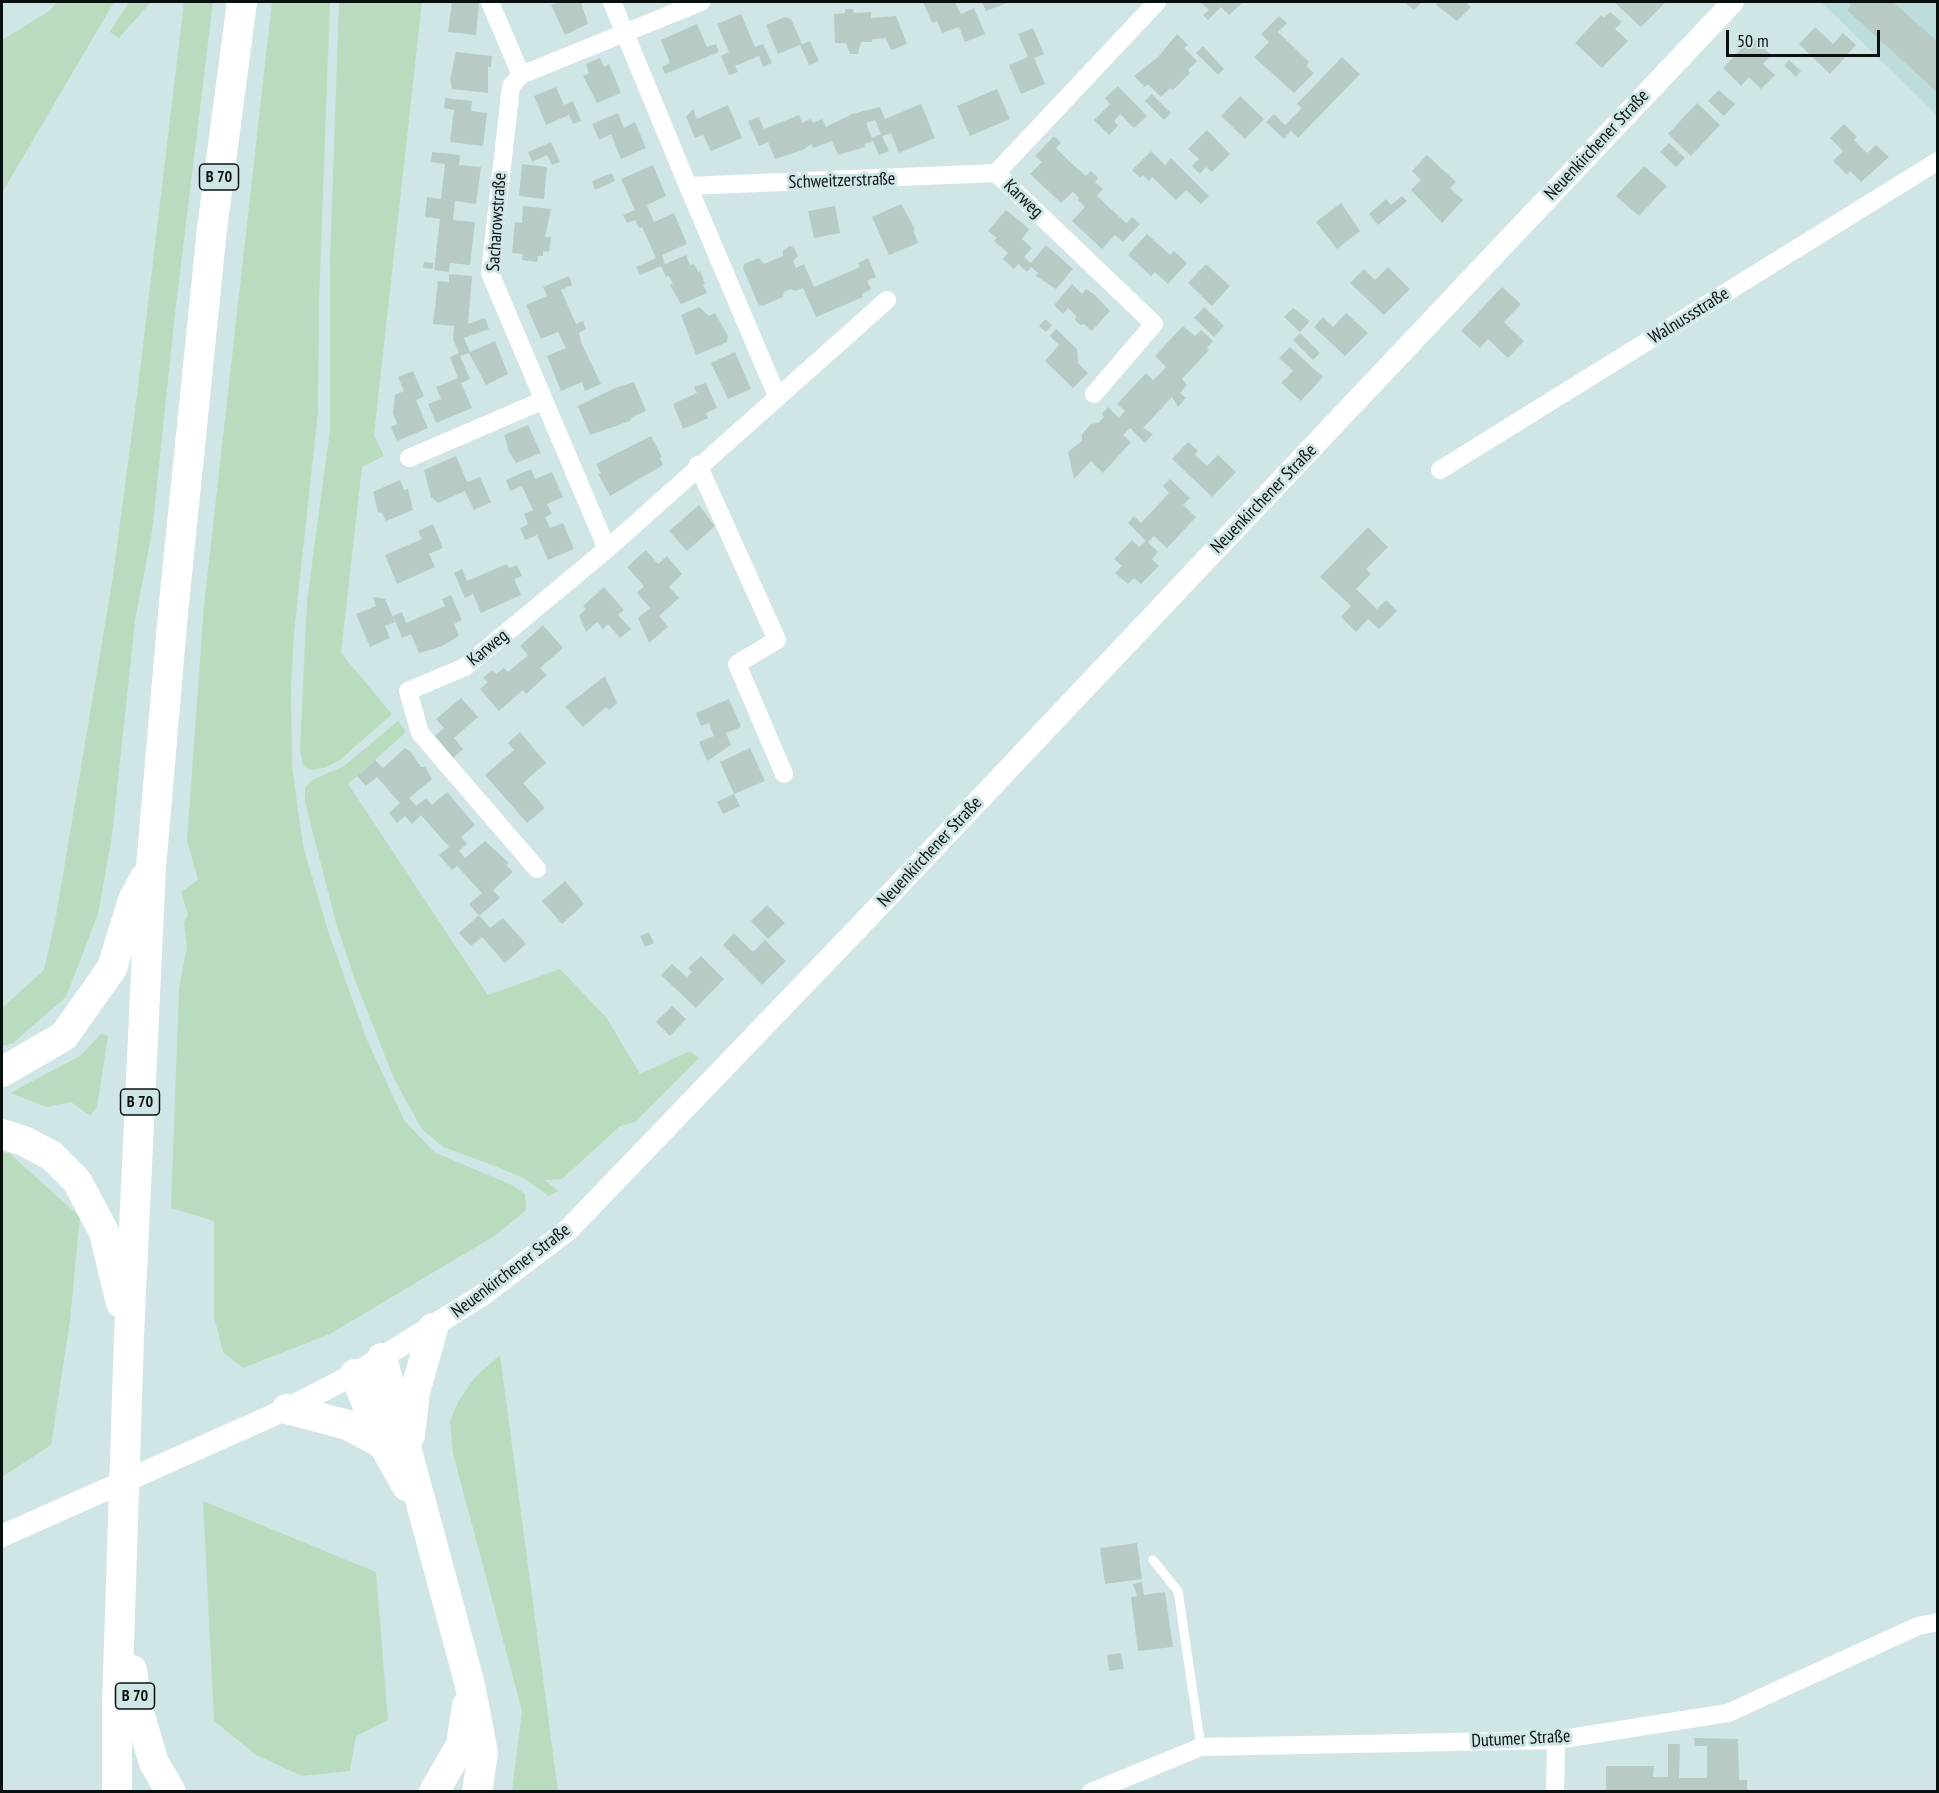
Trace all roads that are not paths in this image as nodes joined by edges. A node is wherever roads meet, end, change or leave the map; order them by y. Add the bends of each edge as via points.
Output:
1 (242, 2) edge
2 (490, 2) edge
3 (612, 2) edge
4 (701, 2) edge
5 (1157, 2) edge
6 (1733, 2) edge
7 (624, 31) junction
8 (521, 75) junction
9 (1938, 161) edge
10 (996, 173) junction
11 (688, 186) junction
12 (887, 300) dead end
13 (1094, 394) dead end
14 (777, 396) junction
15 (544, 400) junction
16 (409, 458) dead end
17 (699, 465) junction
18 (1440, 470) dead end
19 (607, 549) junction
20 (784, 774) dead end
21 (151, 867) junction
22 (537, 869) dead end
23 (2, 1072) edge
24 (2, 1134) edge
25 (433, 1328) junction
26 (129, 1336) junction
27 (382, 1358) junction
28 (355, 1374) junction
29 (287, 1409) junction
30 (396, 1446) junction
31 (2, 1536) edge
32 (1153, 1560) dead end
33 (121, 1594) junction
34 (1938, 1622) edge
35 (470, 1686) junction
36 (1556, 1740) junction
37 (1202, 1747) junction
38 (117, 1791) edge
39 (171, 1791) edge
40 (434, 1791) edge
41 (477, 1791) edge
42 (1091, 1791) edge
43 (1554, 1791) edge

1 - 21 highway, B 70 via 212,229
2 - 8 street
3 - 7 street
4 - 7 street
5 - 10 street, Karweg
6 - 25 street, Neuenkirchener Straße via 569,1229
7 - 8 street
7 - 11 street
8 - 15 street, Sacharowstraße via 511,86 490,273
9 - 18 street, Walnussstraße
10 - 11 street, Schweitzerstraße
10 - 13 street, Karweg via 1154,324
11 - 14 street
12 - 14 street, Karweg
14 - 17 street, Karweg
15 - 16 street
15 - 19 street, Sacharowstraße
17 - 19 street, Karweg
17 - 20 street via 777,640 737,664
19 - 22 street, Karweg via 465,667 408,691 420,733
21 - 23 highway, B 70 via 133,900 112,968 64,1036
21 - 26 highway, B 70
24 - 26 highway, B 70 via 52,1156 77,1181 104,1232
25 - 27 street, Neuenkirchener Straße
25 - 30 highway
26 - 33 highway, B 70
27 - 28 street, Neuenkirchener Straße
27 - 30 highway
28 - 29 street, Neuenkirchener Straße
28 - 30 highway
29 - 30 highway via 348,1425
29 - 31 street, Neuenkirchener Straße
30 - 35 highway via 424,1517
32 - 37 lane via 1178,1592
33 - 38 highway, B 70
33 - 39 highway, B 70 via 137,1706 154,1763
34 - 36 street, Dutumer Straße via 1918,1626 1728,1713
35 - 40 highway via 460,1745
35 - 41 highway via 483,1753
36 - 37 street, Dutumer Straße
36 - 43 street
37 - 42 street, Dutumer Straße

